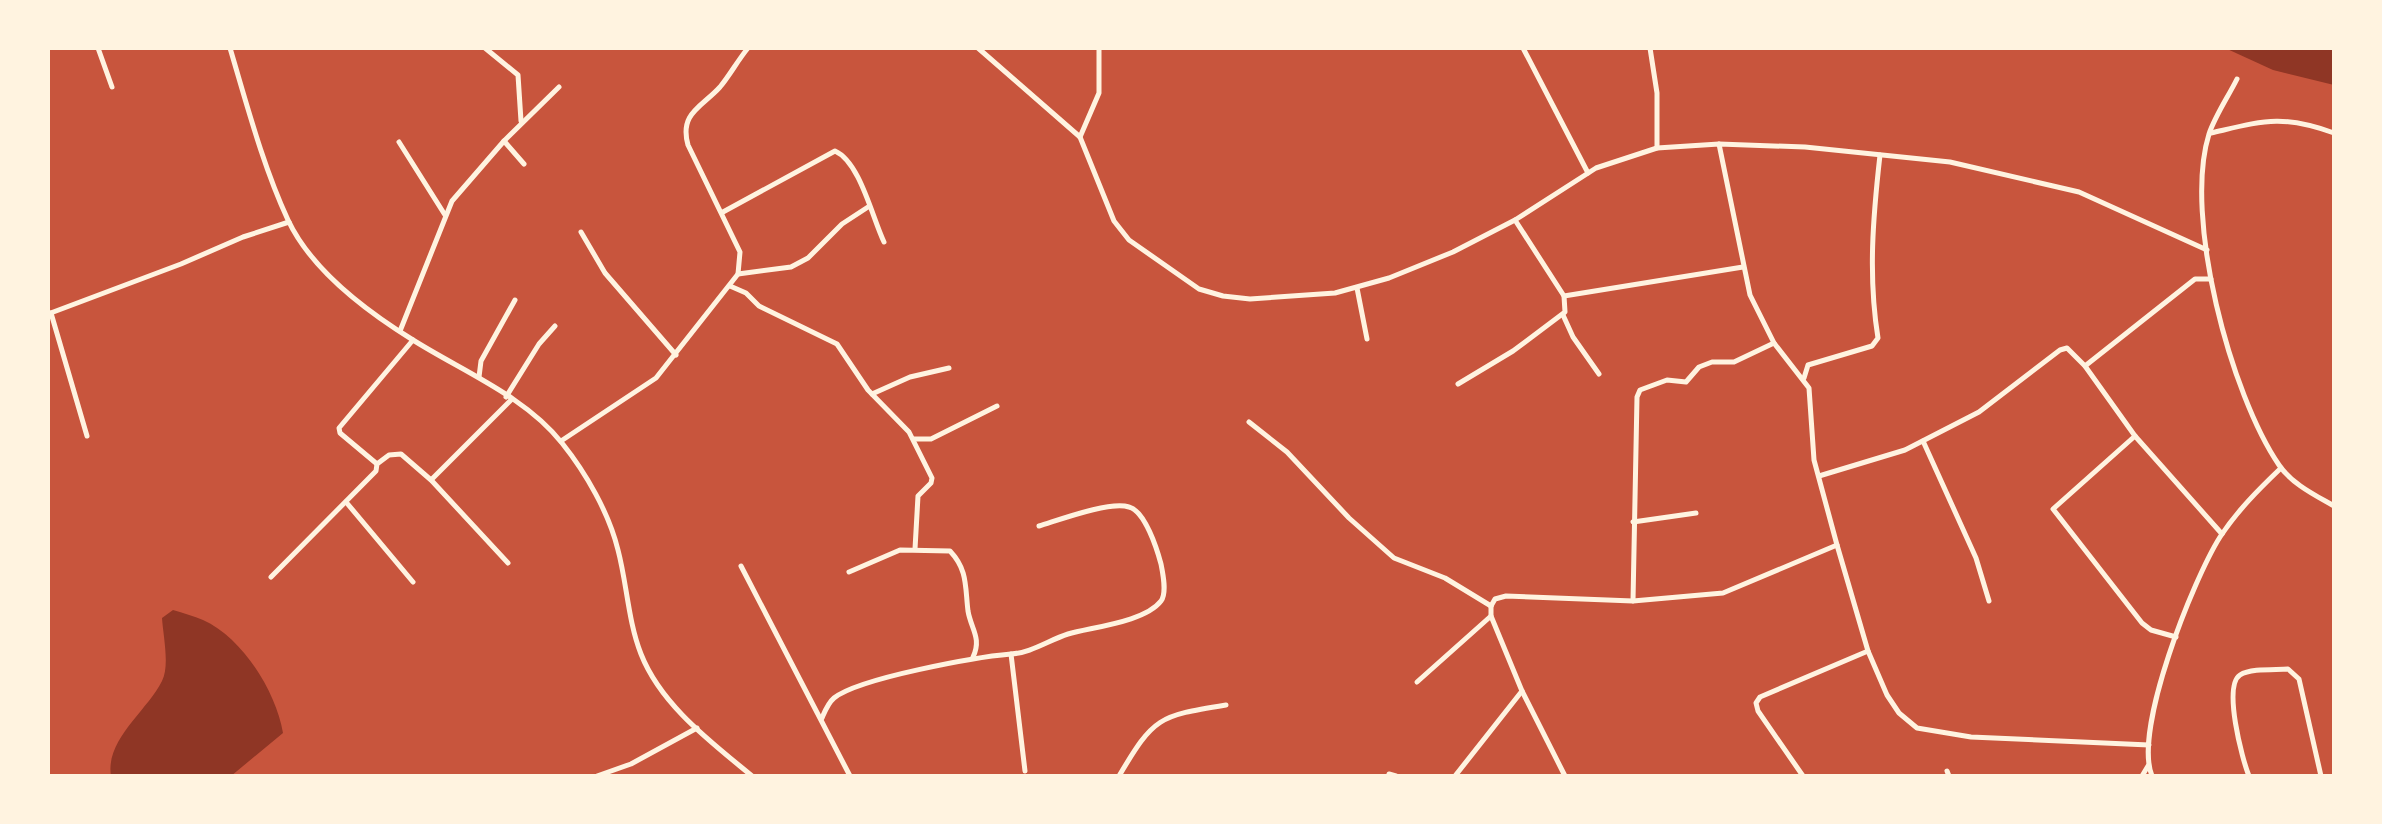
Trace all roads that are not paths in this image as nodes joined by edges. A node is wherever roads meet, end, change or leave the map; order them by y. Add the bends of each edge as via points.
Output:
1 (98, 48) edge
2 (230, 48) edge
3 (486, 48) edge
4 (748, 48) edge
5 (978, 48) edge
6 (1099, 48) edge
7 (1523, 48) edge
8 (1650, 48) edge
9 (2237, 80) dead end
10 (112, 86) dead end
11 (559, 88) dead end
12 (521, 124) junction
13 (2334, 132) edge
14 (2210, 134) junction
15 (1080, 137) junction
16 (504, 141) junction
17 (399, 142) dead end
18 (1719, 144) junction
19 (1657, 148) junction
20 (1880, 154) junction
21 (524, 164) dead end
22 (1588, 173) junction
23 (868, 207) junction
24 (723, 212) junction
25 (446, 215) junction
26 (1515, 220) junction
27 (289, 222) junction
28 (581, 232) dead end
29 (884, 242) dead end
30 (2207, 250) junction
31 (1742, 267) junction
32 (738, 274) junction
33 (2212, 279) junction
34 (730, 286) junction
35 (1357, 288) junction
36 (1564, 296) junction
37 (515, 300) dead end
38 (50, 313) edge
39 (1563, 316) junction
40 (555, 326) dead end
41 (400, 332) junction
42 (1367, 339) dead end
43 (413, 340) junction
44 (1774, 343) junction
45 (676, 355) junction
46 (2085, 366) junction
47 (949, 368) dead end
48 (1599, 374) dead end
49 (479, 378) junction
50 (1804, 378) junction
51 (1458, 384) dead end
52 (872, 394) junction
53 (509, 398) junction
54 (997, 406) dead end
55 (1249, 422) dead end
56 (87, 436) dead end
57 (2135, 436) junction
58 (914, 439) junction
59 (560, 441) junction
60 (1922, 441) junction
61 (376, 464) junction
62 (2281, 468) junction
63 (1819, 476) junction
64 (431, 480) junction
65 (346, 502) junction
66 (2334, 506) edge
67 (1696, 513) dead end
68 (1633, 522) junction
69 (1040, 526) dead end
70 (2222, 534) junction
71 (1837, 545) junction
72 (915, 549) junction
73 (508, 563) dead end
74 (741, 566) dead end
75 (849, 572) dead end
76 (271, 577) dead end
77 (412, 582) dead end
78 (1633, 601) junction
79 (1989, 601) dead end
80 (1490, 606) junction
81 (1491, 616) junction
82 (2176, 637) junction
83 (1868, 652) junction
84 (1011, 654) junction
85 (972, 659) junction
86 (1418, 682) dead end
87 (1522, 691) junction
88 (1226, 705) dead end
89 (822, 718) junction
90 (697, 728) junction
91 (2148, 744) junction
92 (2148, 766) junction
93 (1026, 771) dead end
94 (597, 776) edge
95 (752, 776) edge
96 (850, 776) edge
97 (1119, 776) edge
98 (1455, 776) edge
99 (1565, 776) edge
100 (1804, 776) edge
101 (2142, 776) edge
102 (2152, 776) edge
103 (2248, 776) edge
104 (2320, 776) edge

1 - 10 street
2 - 27 street
3 - 12 street via 518,75
4 - 24 street via 687,120 688,144
5 - 15 street
6 - 15 street via 1100,93
7 - 22 street
8 - 19 street
9 - 14 street
11 - 12 street
12 - 16 street
13 - 14 street via 2265,119
14 - 30 street via 2202,175
15 - 35 street via 1114,221 1148,256 1198,289 1250,298
16 - 21 street
16 - 25 street
17 - 25 street
18 - 19 street
18 - 20 street
18 - 31 street
19 - 22 street
20 - 30 street via 1950,162 2079,192
20 - 50 street via 1871,284 1878,338 1872,346 1808,365
22 - 26 street
23 - 24 street via 850,162 836,151
23 - 29 street
23 - 32 street via 791,267
24 - 32 street via 740,252
25 - 41 street
26 - 35 street
26 - 36 street
27 - 38 street
27 - 41 street via 335,282
28 - 45 street via 606,273
30 - 33 street
31 - 36 street
31 - 44 street
32 - 34 street
33 - 46 street via 2195,279
33 - 62 street via 2232,364
34 - 45 street
34 - 52 street via 828,337
35 - 42 street
36 - 39 street
37 - 49 street via 481,360
38 - 56 street
39 - 48 street
39 - 51 street
40 - 53 street
41 - 43 street
43 - 49 street
43 - 61 street via 339,428
44 - 50 street
44 - 68 street via 1734,362 1699,367 1686,382 1667,380 1640,390
45 - 59 street via 639,392
46 - 57 street
46 - 60 street via 2070,349 2060,350 1978,412
47 - 52 street
49 - 53 street
50 - 63 street
52 - 58 street
53 - 59 street
53 - 64 street
54 - 58 street via 931,439
55 - 80 street via 1394,558
57 - 70 street
57 - 82 street via 2053,509 2142,623
58 - 72 street via 932,478 918,496
59 - 90 street via 612,531 648,669
60 - 63 street
60 - 79 street
61 - 64 street via 401,454
61 - 65 street
62 - 66 street
62 - 70 street
63 - 71 street
64 - 73 street
65 - 76 street
65 - 77 street
67 - 68 street
68 - 78 street
69 - 84 street via 1132,507 1160,562 1164,595 1157,606 1131,618
70 - 82 street
71 - 78 street via 1723,593
71 - 83 street
72 - 75 street
72 - 85 street via 950,551 963,568 978,645
74 - 89 street
78 - 80 street via 1506,596
80 - 81 street
81 - 86 street
81 - 87 street
82 - 91 street
83 - 91 street via 1886,695 1917,728 1971,738
83 - 100 street via 1756,703
84 - 85 street
84 - 93 street
85 - 89 street via 846,692
87 - 98 street
87 - 99 street
88 - 97 street via 1154,724
89 - 96 street
90 - 94 street
90 - 95 street
91 - 92 street
92 - 101 street
92 - 102 street
103 - 104 street via 2232,688 2244,673 2288,669 2300,679

